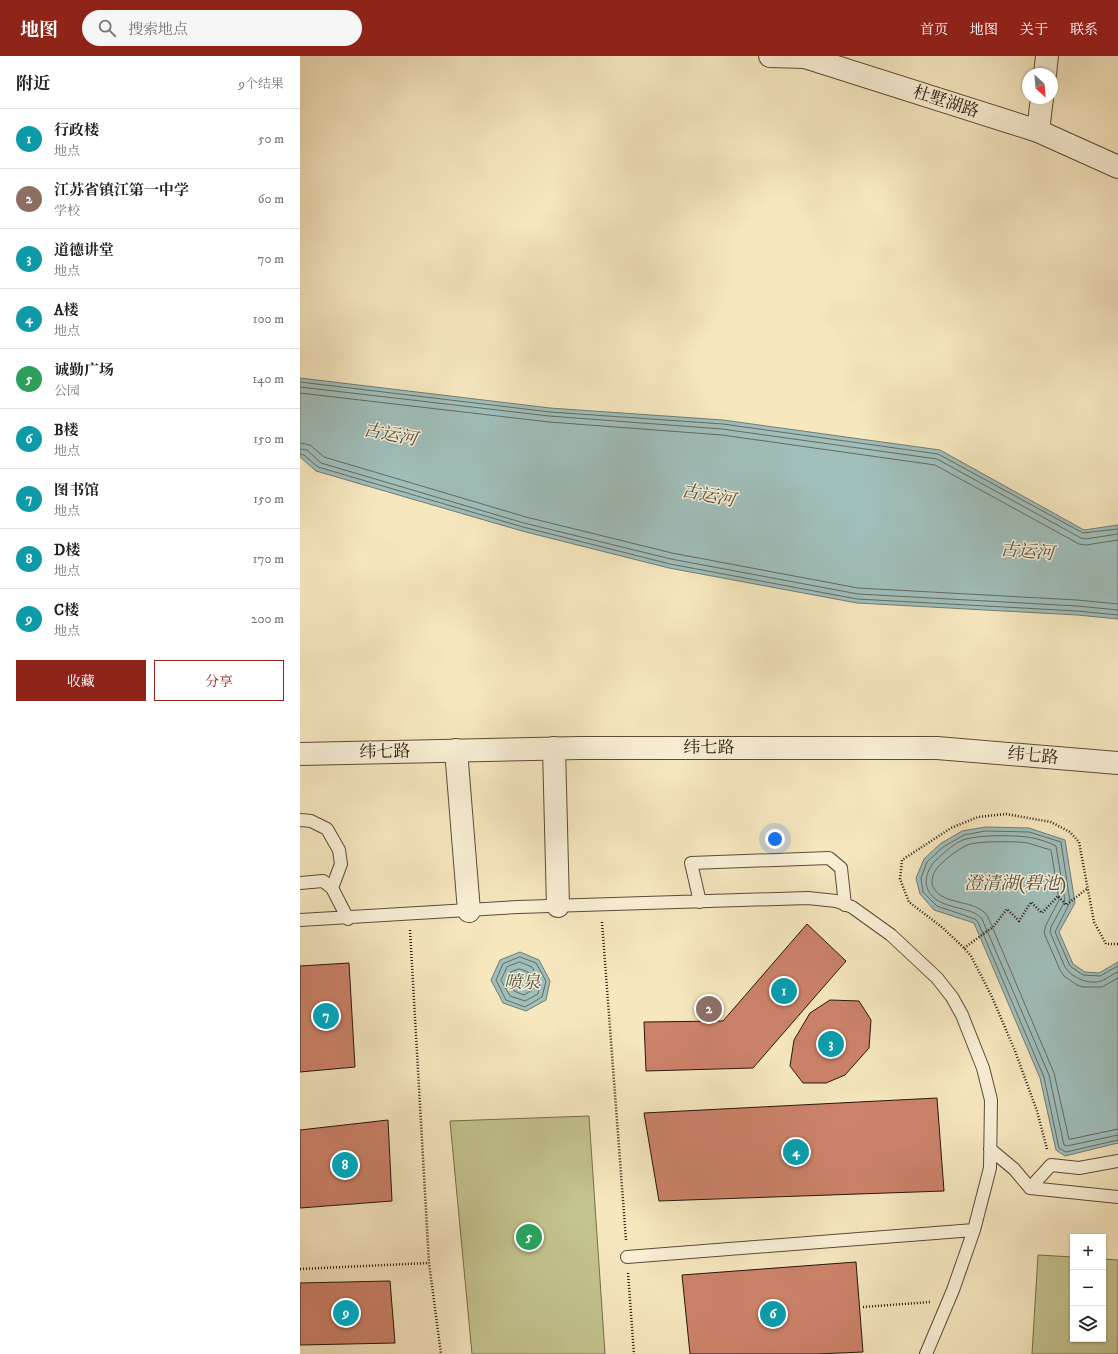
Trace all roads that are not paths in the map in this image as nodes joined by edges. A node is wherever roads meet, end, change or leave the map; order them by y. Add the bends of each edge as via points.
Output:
1 (770, 56) edge
2 (1047, 56) edge
3 (1046, 68) edge
4 (1041, 104) edge
5 (1038, 131) junction
6 (1118, 167) edge
7 (554, 748) junction
8 (456, 750) junction
9 (300, 754) edge
10 (1118, 763) edge
11 (300, 820) edge
12 (300, 883) edge
13 (332, 888) junction
14 (700, 902) junction
15 (845, 905) junction
16 (558, 906) junction
17 (469, 911) junction
18 (348, 918) junction
19 (300, 920) edge
20 (990, 1149) junction
21 (1118, 1161) edge
22 (1030, 1188) junction
23 (1118, 1197) edge
24 (974, 1230) junction
25 (627, 1257) road end
26 (926, 1354) edge

1 - 5 street, 杜墅湖路 via 805,57
2 - 3 street
4 - 5 street
5 - 6 street, 杜墅湖路
7 - 8 street, 纬七路
7 - 10 street, 纬七路 via 937,748
7 - 16 street
8 - 9 street, 纬七路
8 - 17 street
11 - 13 lane via 311,821 327,830 339,850 341,864
12 - 13 lane via 322,881
13 - 18 lane
14 - 15 lane via 808,898 836,901
14 - 15 lane via 691,863 829,858 841,868
14 - 16 lane
15 - 20 lane via 852,907 890,935 937,978 952,997 983,1068 991,1100
16 - 17 lane
17 - 18 lane
18 - 19 lane
20 - 22 lane via 1014,1169
20 - 24 lane via 990,1168
21 - 22 lane via 1079,1168 1051,1165
22 - 23 lane
24 - 25 lane
24 - 26 lane

